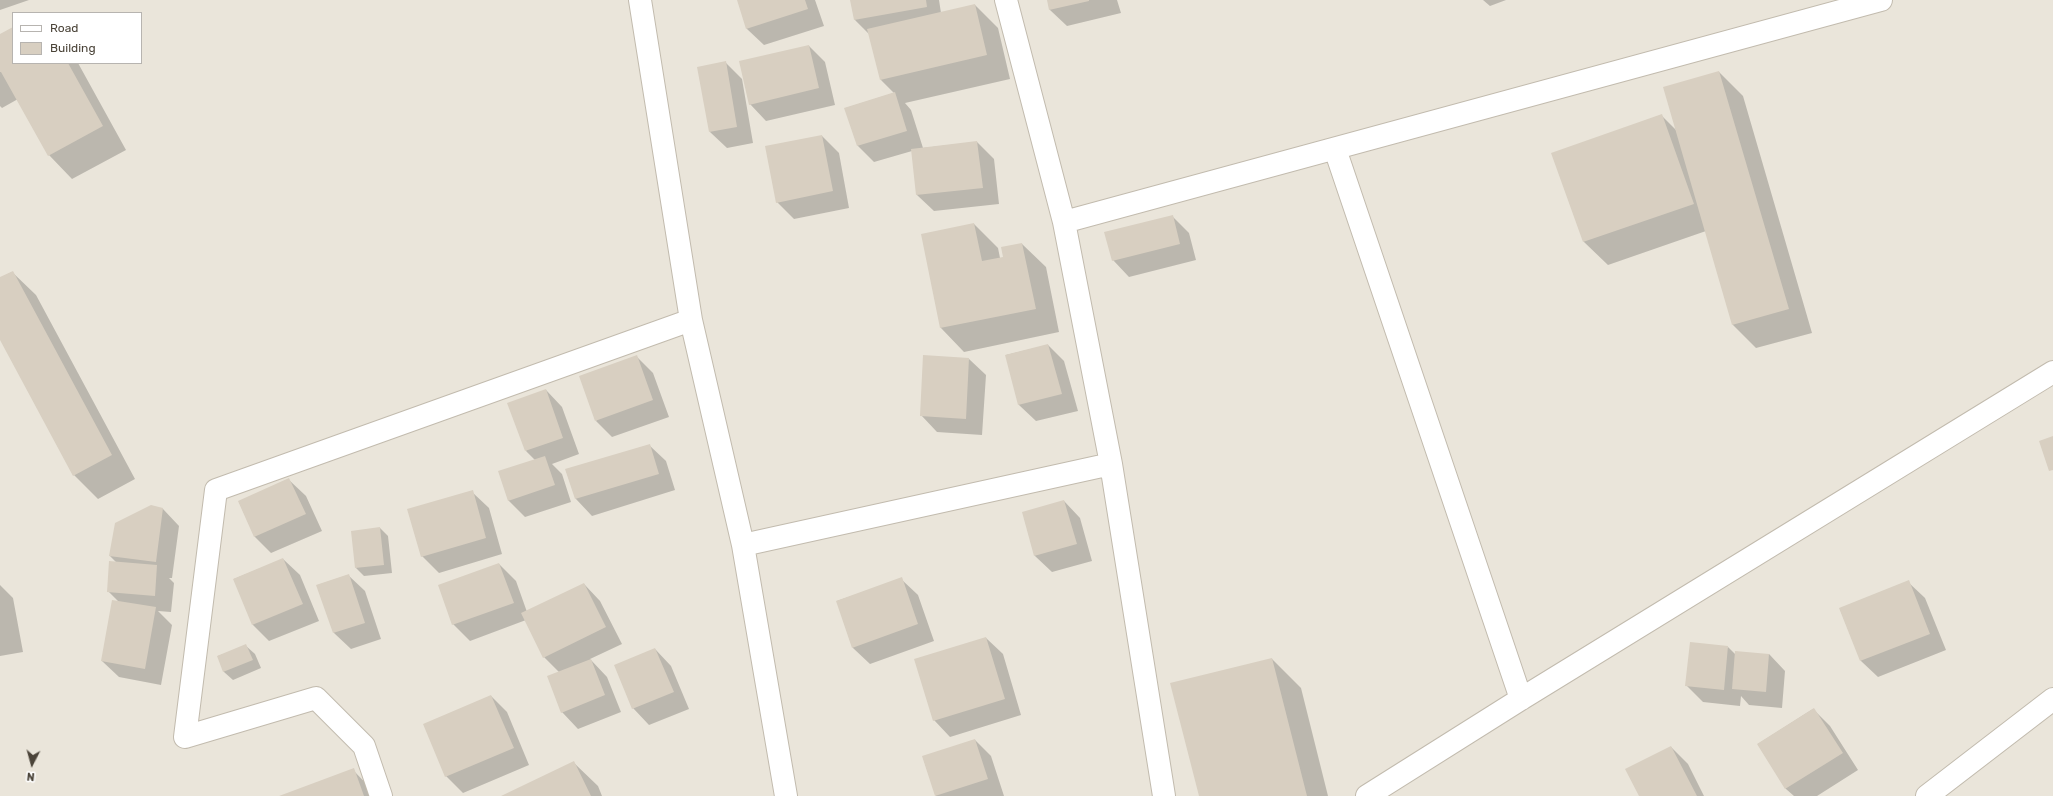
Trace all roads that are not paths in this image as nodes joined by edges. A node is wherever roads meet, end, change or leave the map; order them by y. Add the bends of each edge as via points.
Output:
1 (640, 0) edge
2 (1006, 0) edge
3 (1881, 0) edge
4 (1335, 149) junction
5 (1064, 222) junction
6 (692, 320) junction
7 (2053, 372) edge
8 (1111, 464) junction
9 (743, 545) junction
10 (1521, 699) junction
11 (2051, 705) edge
12 (381, 796) edge
13 (786, 796) edge
14 (1164, 796) edge
15 (1367, 796) edge
16 (1927, 796) edge

1 - 6 street
2 - 5 street
3 - 4 street
4 - 5 street
4 - 10 street
5 - 8 street
6 - 9 street
6 - 12 street via 216,490 185,737 316,698 364,746
7 - 10 street
8 - 9 street
8 - 14 street
9 - 13 street
10 - 15 street
11 - 16 street

